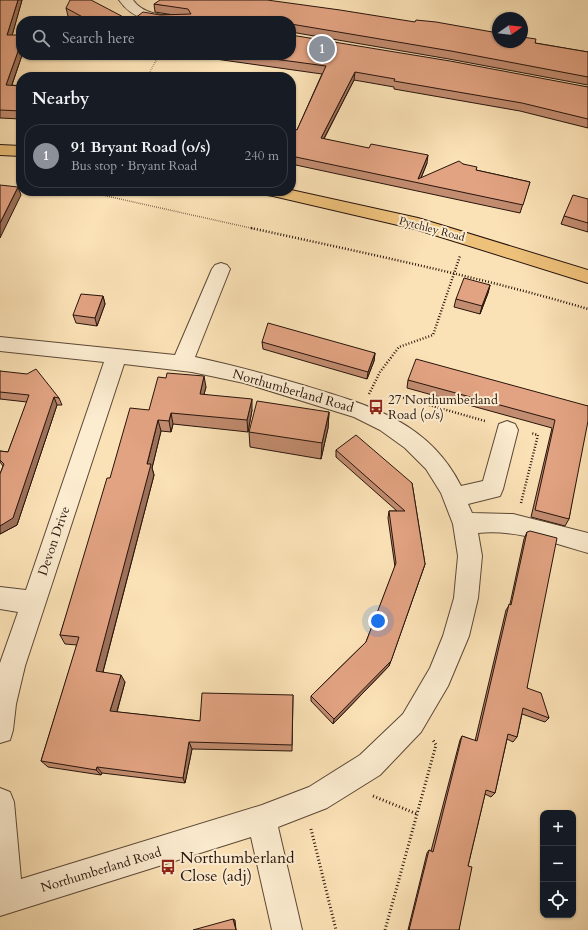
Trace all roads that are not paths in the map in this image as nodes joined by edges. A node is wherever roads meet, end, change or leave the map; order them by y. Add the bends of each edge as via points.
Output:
1 (126, 0) edge
2 (151, 16) edge
3 (0, 150) edge
4 (16, 151) edge
5 (295, 196) edge
6 (221, 269) dead end
7 (588, 277) edge
8 (0, 344) edge
9 (117, 355) junction
10 (182, 363) junction
11 (507, 430) dead end
12 (454, 497) junction
13 (465, 524) junction
14 (588, 543) edge
15 (0, 598) edge
16 (33, 602) junction
17 (0, 730) edge
18 (0, 802) edge
19 (262, 819) junction
20 (4, 900) edge
21 (287, 930) edge

1 - 2 street via 137,12
3 - 4 main road
5 - 7 main road, Pytchley Road via 418,224
6 - 10 street
8 - 9 street, Northumberland Road
9 - 10 street, Northumberland Road
9 - 16 street, Devon Drive
10 - 12 street, Northumberland Road via 244,375 361,410 388,424 413,442 434,463
11 - 12 street via 492,489
12 - 13 street, Northumberland Road
13 - 14 street via 484,521 516,523
13 - 19 street, Northumberland Road via 470,556 466,598 456,636 439,677 412,722 370,765 317,798
15 - 16 street
16 - 17 street, Devon Drive via 12,666
18 - 20 street
19 - 20 street, Northumberland Road
19 - 21 street

